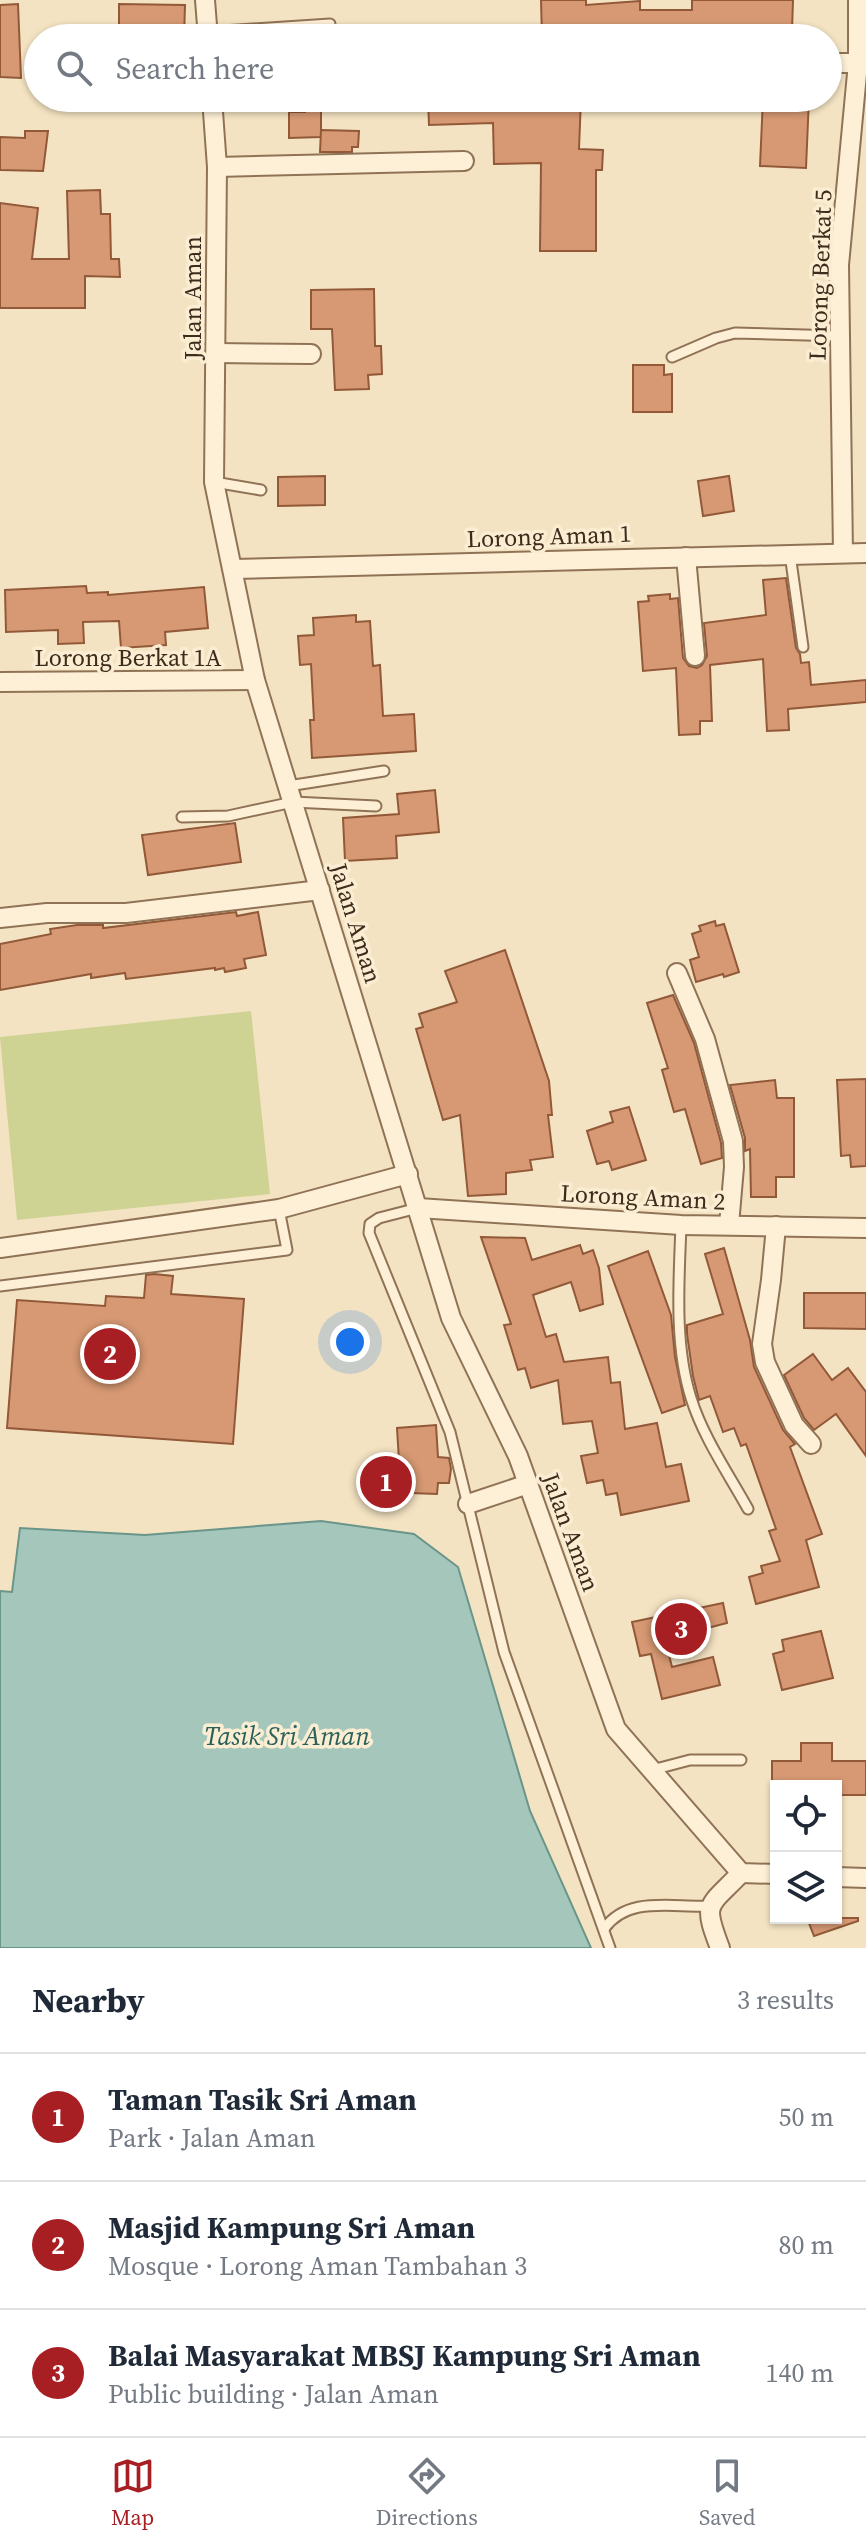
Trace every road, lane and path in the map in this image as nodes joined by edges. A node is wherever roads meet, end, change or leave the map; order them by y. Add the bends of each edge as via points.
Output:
1 (205, 0) edge
2 (858, 0) edge
3 (206, 24) edge
4 (862, 26) edge
5 (842, 63) edge
6 (858, 63) junction
7 (213, 112) edge
8 (464, 161) dead end
9 (217, 167) junction
10 (840, 336) junction
11 (216, 353) junction
12 (311, 354) dead end
13 (672, 357) dead end
14 (214, 482) junction
15 (261, 490) dead end
16 (843, 553) junction
17 (866, 553) edge
18 (790, 554) junction
19 (686, 557) junction
20 (233, 569) junction
21 (803, 647) dead end
22 (695, 656) dead end
23 (255, 680) junction
24 (0, 682) edge
25 (384, 771) dead end
26 (291, 794) junction
27 (376, 806) dead end
28 (182, 817) dead end
29 (320, 890) junction
30 (0, 918) edge
31 (677, 973) dead end
32 (408, 1174) junction
33 (418, 1208) junction
34 (279, 1209) junction
35 (681, 1225) junction
36 (729, 1225) junction
37 (776, 1226) junction
38 (866, 1228) edge
39 (0, 1248) edge
40 (0, 1286) edge
41 (811, 1444) dead end
42 (528, 1484) junction
43 (468, 1504) junction
44 (748, 1509) dead end
45 (741, 1760) dead end
46 (652, 1770) junction
47 (741, 1873) junction
48 (770, 1874) edge
49 (842, 1877) edge
50 (866, 1878) edge
51 (709, 1906) junction
52 (604, 1929) junction
53 (610, 1948) edge
54 (720, 1948) edge

1 - 3 street
2 - 4 street, Lorong Berkat 5
4 - 6 street, Lorong Berkat 5
5 - 6 street
6 - 10 street, Lorong Berkat 5 via 839,265
7 - 9 street, Jalan Aman
8 - 9 street
9 - 11 street, Jalan Aman
10 - 13 lane via 735,333
10 - 16 street, Lorong Berkat 5
11 - 12 street
11 - 14 street, Jalan Aman
14 - 15 lane
14 - 20 street, Jalan Aman
16 - 17 street, Lorong Aman 1
16 - 18 street, Lorong Aman 1
18 - 19 street, Lorong Aman 1
18 - 21 lane
19 - 20 street, Lorong Aman 1
19 - 22 street
20 - 23 street, Jalan Aman
23 - 24 street, Lorong Berkat 1A
23 - 26 street, Jalan Aman
25 - 26 lane
26 - 27 lane
26 - 28 lane via 228,816
26 - 29 street, Jalan Aman
29 - 30 street via 126,913
29 - 32 street, Jalan Aman
31 - 36 street via 705,1039 733,1141
32 - 33 street, Jalan Aman
32 - 34 street
33 - 35 street, Lorong Aman 2
33 - 42 street, Jalan Aman via 451,1318
33 - 43 lane via 379,1218 370,1224 369,1233 450,1432
34 - 39 street
34 - 40 lane via 287,1250
35 - 36 street, Lorong Aman 2
35 - 44 lane via 680,1319 691,1398
36 - 37 street, Lorong Aman 2
37 - 38 street, Lorong Aman 2
37 - 41 street via 762,1344 794,1425
42 - 43 street
42 - 46 street, Jalan Aman via 616,1729
43 - 52 lane via 504,1652
45 - 46 lane via 690,1760
46 - 47 street
47 - 48 street
47 - 51 street
49 - 50 street
51 - 52 lane via 626,1909
51 - 54 street via 708,1918
52 - 53 lane

